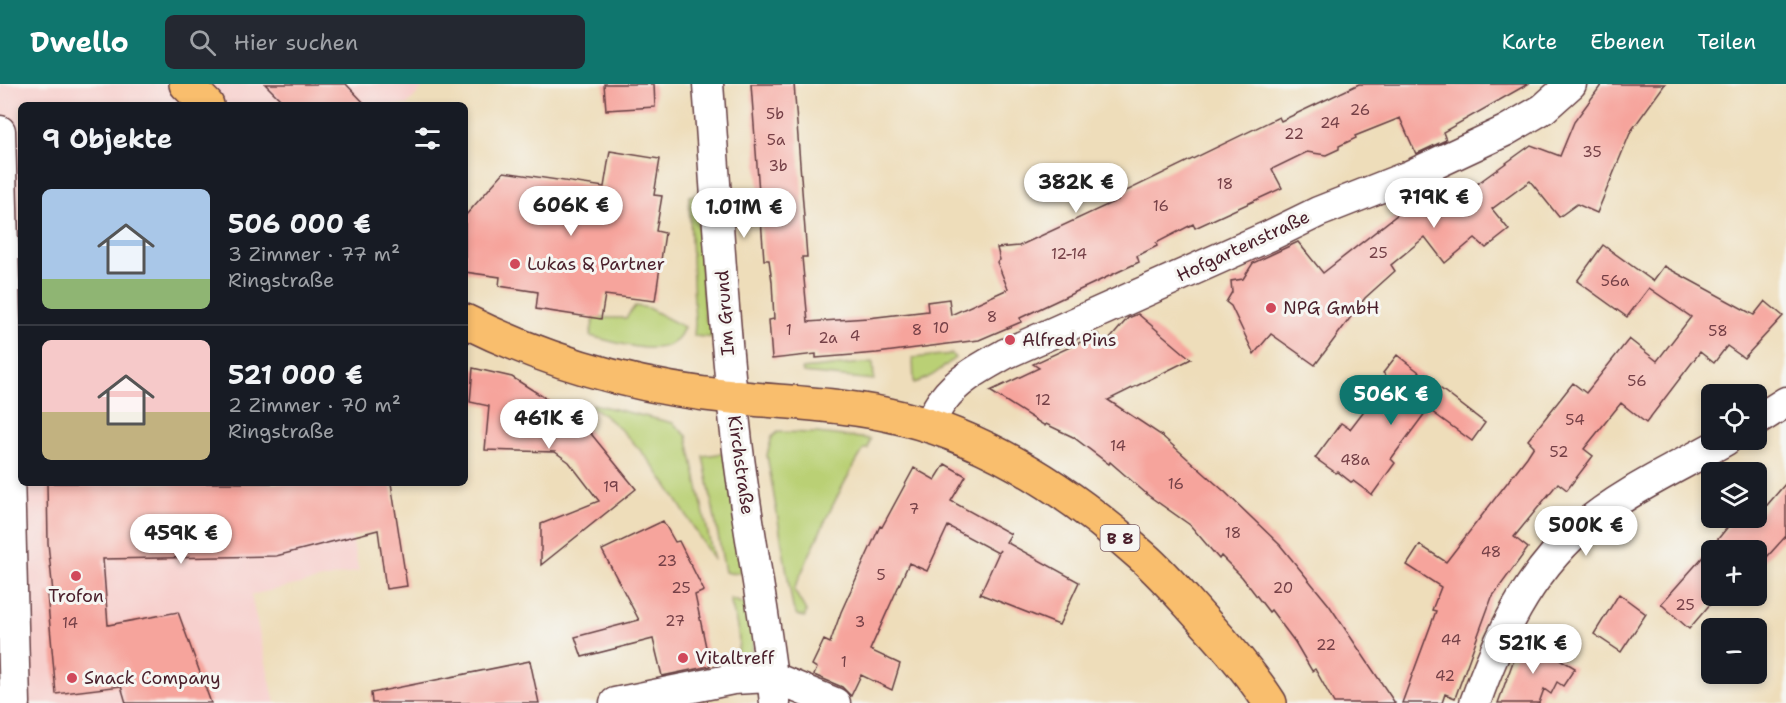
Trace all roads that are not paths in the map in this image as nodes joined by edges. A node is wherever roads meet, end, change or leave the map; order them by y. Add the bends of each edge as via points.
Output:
1 (186, 84) edge
2 (708, 84) edge
3 (1571, 84) edge
4 (204, 102) edge
5 (0, 131) edge
6 (468, 322) edge
7 (732, 398) junction
8 (1786, 402) edge
9 (1767, 414) edge
10 (929, 425) junction
11 (1709, 450) edge
12 (774, 690) edge
13 (15, 703) edge
14 (615, 703) edge
15 (835, 703) edge
16 (1270, 703) edge
17 (1475, 703) edge

1 - 4 main road
2 - 7 street, Im Grund
3 - 10 street, Hofgartenstraße via 1543,109 1505,131 1005,354 972,373 950,392
5 - 13 street
6 - 7 main road, Kirchstraße / B 8 via 545,356 606,376
7 - 10 main road, B 8 via 871,412
7 - 12 street, Kirchstraße
8 - 9 street
10 - 16 main road, B 8 via 1018,466 1061,493 1144,557 1248,672
11 - 17 street via 1604,510 1557,552 1503,631
12 - 14 street via 733,679
12 - 15 street

